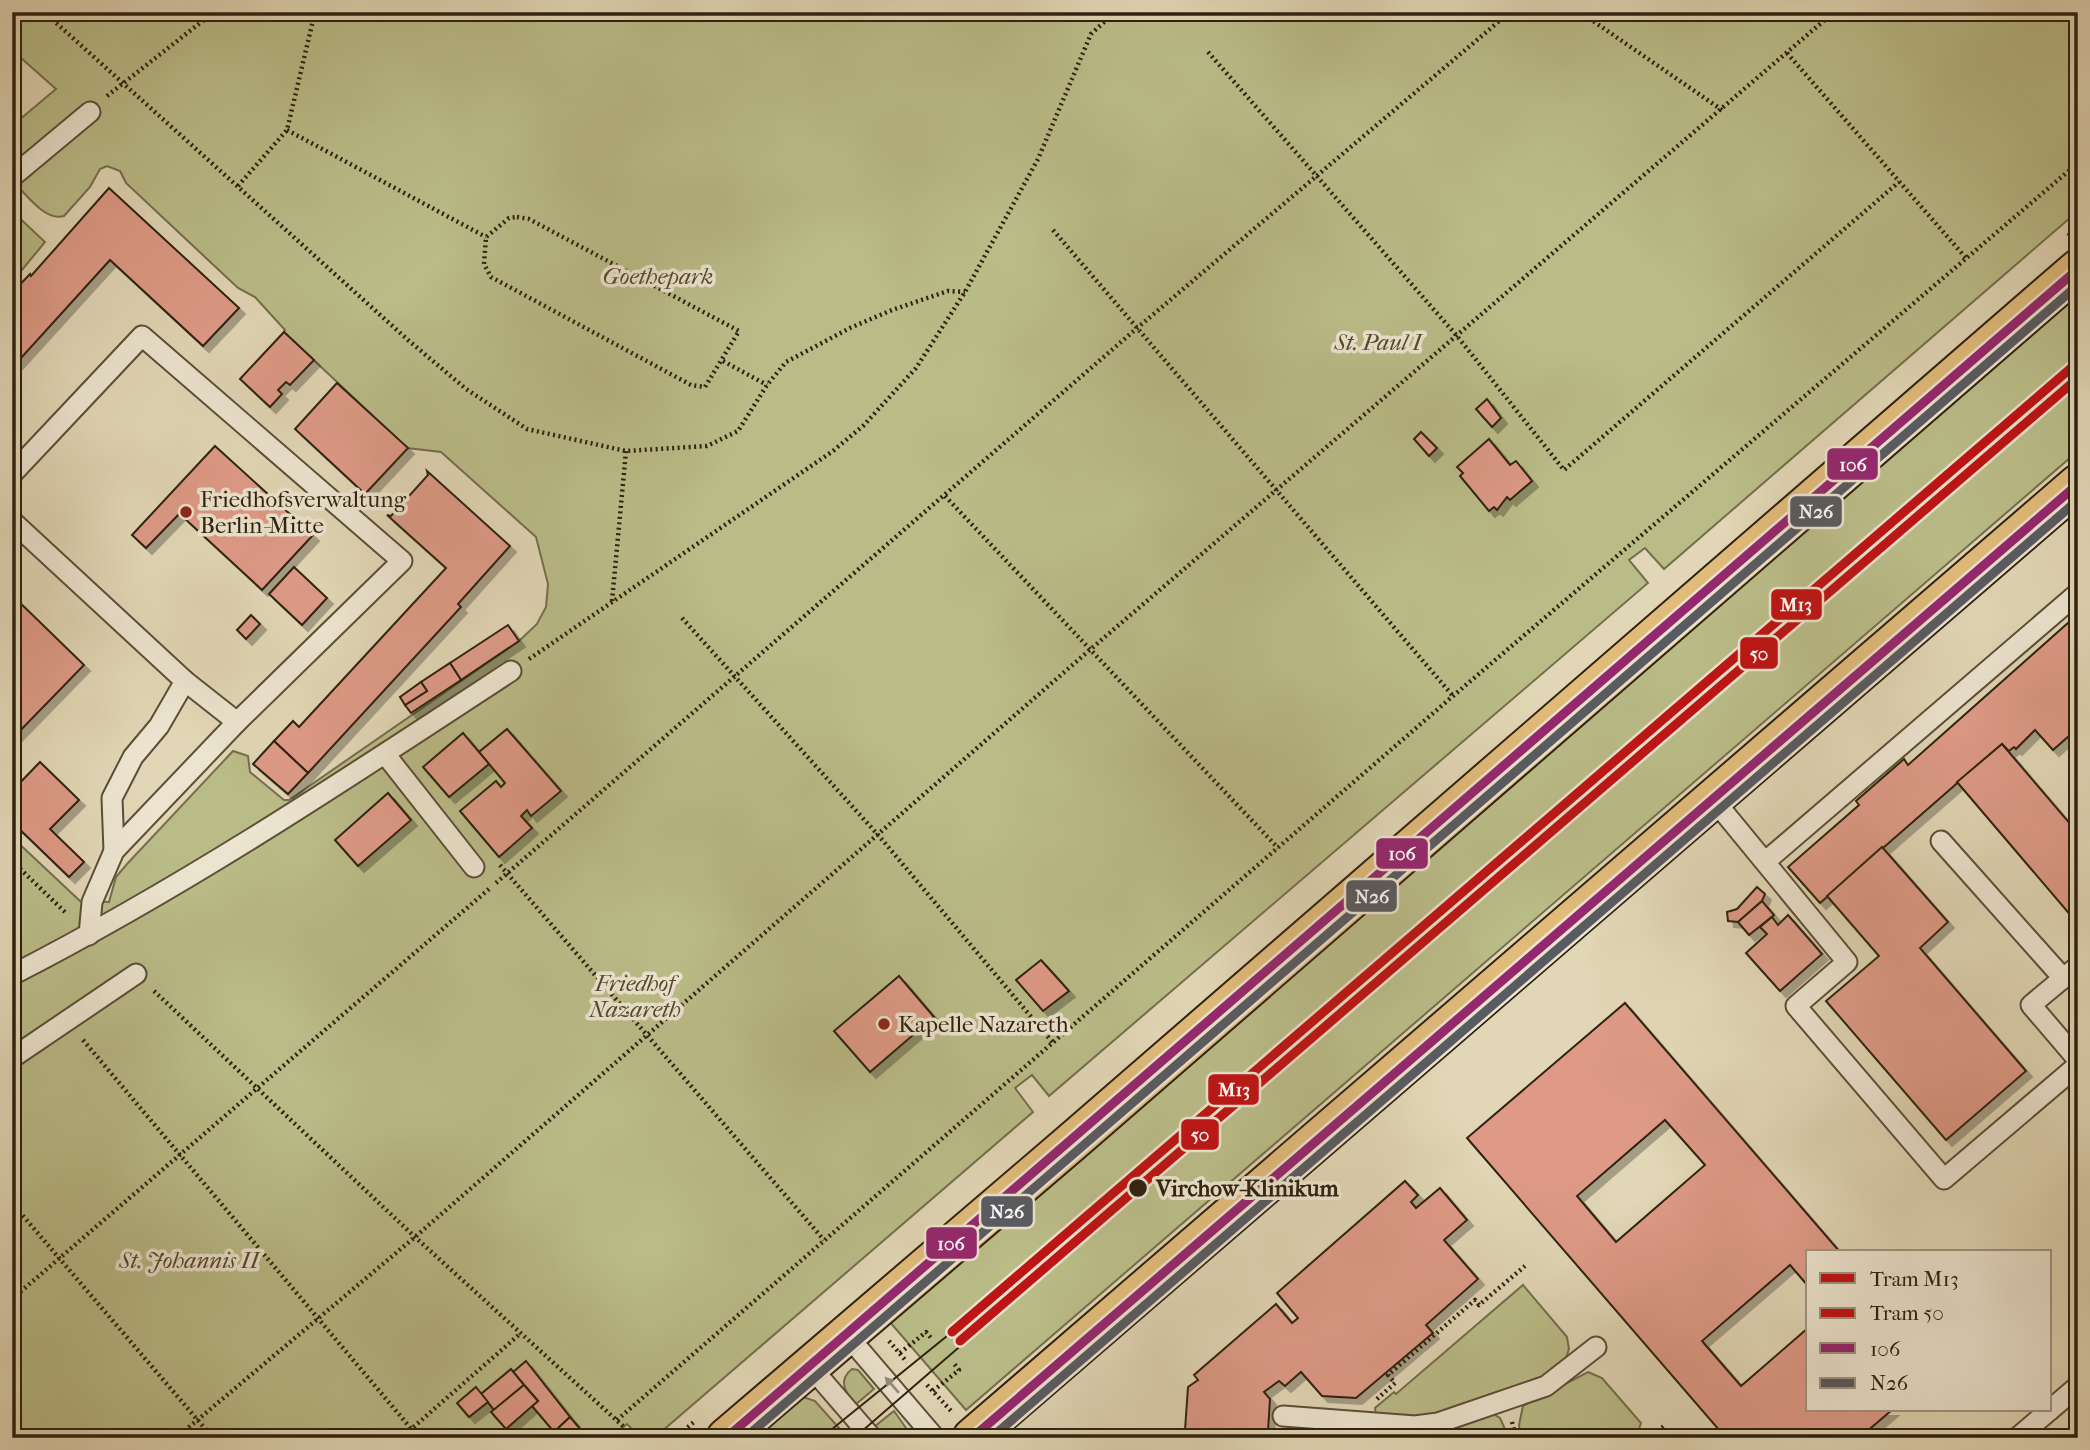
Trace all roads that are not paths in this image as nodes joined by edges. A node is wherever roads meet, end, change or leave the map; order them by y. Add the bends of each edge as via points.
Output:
1 (90, 112) dead end
2 (12, 177) edge
3 (2078, 269) edge
4 (12, 474) edge
5 (2078, 484) edge
6 (12, 521) edge
7 (2078, 593) edge
8 (510, 671) road end
9 (185, 681) junction
10 (237, 722) junction
11 (385, 754) junction
12 (1713, 799) junction
13 (1941, 841) dead end
14 (114, 851) junction
15 (1766, 861) junction
16 (474, 866) road end
17 (89, 936) junction
18 (2071, 972) edge
19 (136, 974) road end
20 (12, 975) edge
21 (12, 1058) edge
22 (2078, 1063) edge
23 (846, 1334) junction
24 (1596, 1347) dead end
25 (809, 1365) junction
26 (2078, 1386) edge
27 (2052, 1408) edge
28 (2048, 1412) edge
29 (1283, 1416) dead end
30 (965, 1428) edge
31 (726, 1438) edge
32 (872, 1438) edge
33 (935, 1438) edge
34 (2017, 1438) edge

1 - 2 lane
3 - 23 main road
4 - 10 lane via 142,336 402,561
5 - 12 main road
6 - 9 lane
7 - 15 lane
8 - 11 lane
9 - 10 lane
9 - 14 lane via 159,726 133,757 112,797
10 - 14 lane
11 - 16 lane
11 - 17 lane
12 - 15 lane
12 - 30 main road
13 - 18 lane
14 - 17 lane via 92,902
15 - 22 lane via 1847,962 1796,1006 1944,1179
17 - 20 lane
18 - 22 lane via 2031,1005
19 - 21 lane
23 - 25 main road
33 -> 23 lane
24 - 29 lane via 1567,1372 1522,1396 1426,1425
25 - 31 main road
25 - 32 lane
26 - 27 lane
28 - 34 lane

